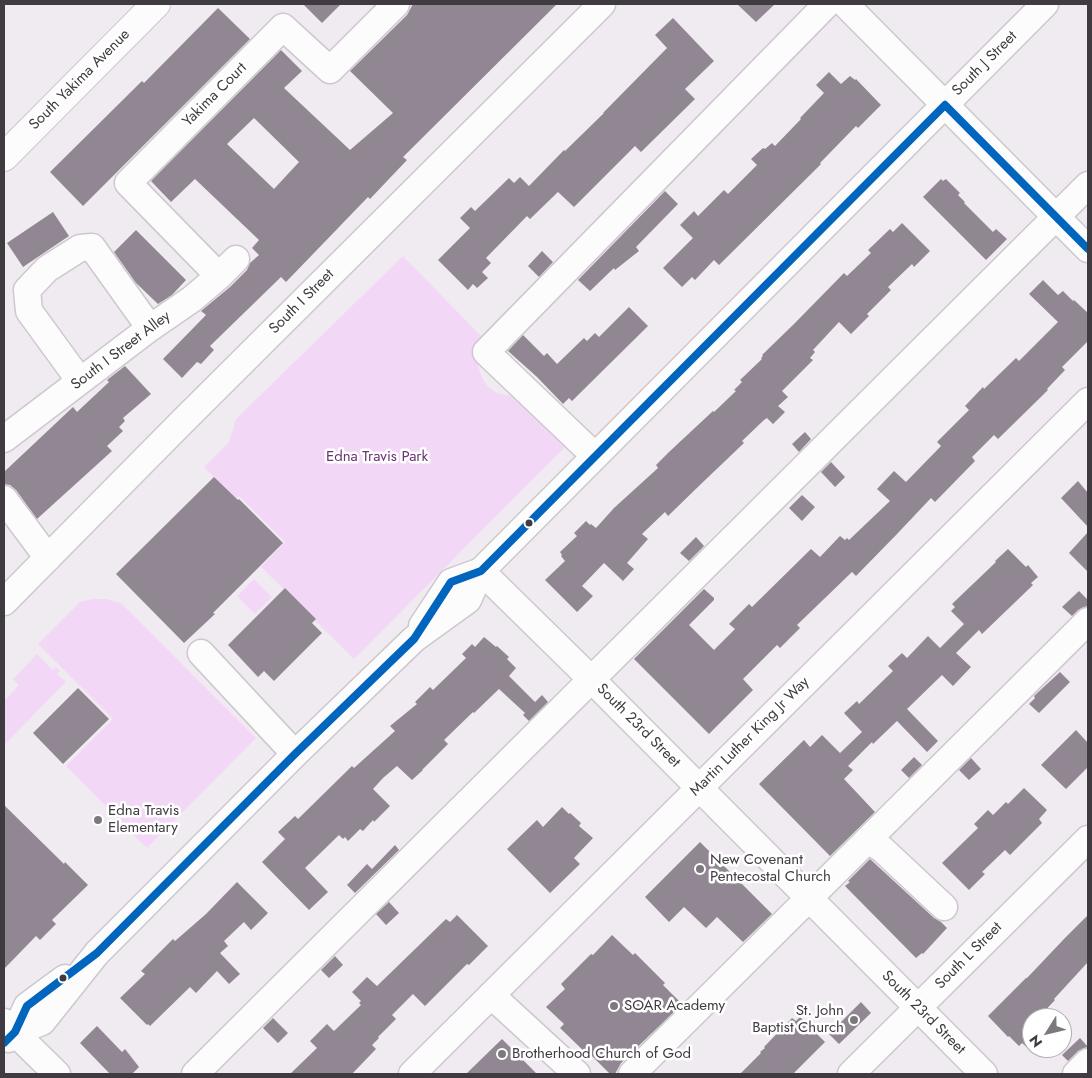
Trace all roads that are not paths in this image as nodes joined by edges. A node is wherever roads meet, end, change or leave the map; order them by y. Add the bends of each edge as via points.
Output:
1 (156, 4) edge
2 (396, 4) edge
3 (602, 4) edge
4 (827, 4) edge
5 (845, 4) edge
6 (1045, 4) edge
7 (945, 105) junction
8 (4, 156) edge
9 (1088, 185) edge
10 (1056, 217) junction
11 (1088, 249) edge
12 (227, 268) joint
13 (150, 328) junction
14 (80, 381) junction
15 (1088, 401) edge
16 (4, 439) edge
17 (595, 456) junction
18 (4, 499) edge
19 (48, 558) junction
20 (481, 570) junction
21 (4, 602) edge
22 (1088, 621) edge
23 (201, 653) dead end
24 (591, 679) junction
25 (296, 754) junction
26 (699, 788) junction
27 (1088, 839) edge
28 (868, 840) junction
29 (809, 899) junction
30 (944, 906) dead end
31 (492, 995) junction
32 (918, 1008) junction
33 (7, 1032) edge
34 (1088, 1062) edge
35 (57, 1074) edge
36 (195, 1074) edge
37 (412, 1074) edge
38 (577, 1074) edge
39 (632, 1074) edge
40 (851, 1074) edge
41 (984, 1074) edge
42 (1076, 1074) edge

1 - 8 main road, South Yakima Avenue
2 - 12 street, Yakima Court via 330,70 282,27 128,183
3 - 19 street, South I Street
4 - 17 street via 486,352
5 - 7 street
6 - 7 street, South J Street
7 - 10 street
7 - 17 street, South J Street
9 - 10 street
10 - 11 street
10 - 24 street
12 - 13 street, South I Street Alley via 192,299
13 - 14 street, South I Street Alley
13 - 14 street via 92,247 80,248 47,269 27,290 29,311
14 - 16 street, South I Street Alley
15 - 26 street, Martin Luther King Jr Way
17 - 20 street, South J Street
18 - 19 street
19 - 21 street, South I Street
20 - 24 street, South 23rd Street
20 - 25 street, South J Street via 468,600 414,639
22 - 28 street
23 - 25 street
24 - 26 street, South 23rd Street
24 - 36 street
25 - 33 street, South J Street via 97,953 42,1022
26 - 29 street, South 23rd Street
26 - 31 street, Martin Luther King Jr Way
27 - 32 street, South L Street
28 - 29 street
28 - 30 street
29 - 32 street, South 23rd Street
29 - 39 street
31 - 37 street, Martin Luther King Jr Way
31 - 38 street
32 - 40 street, South L Street
32 - 41 street, South 23rd Street
33 - 35 street
34 - 42 street

